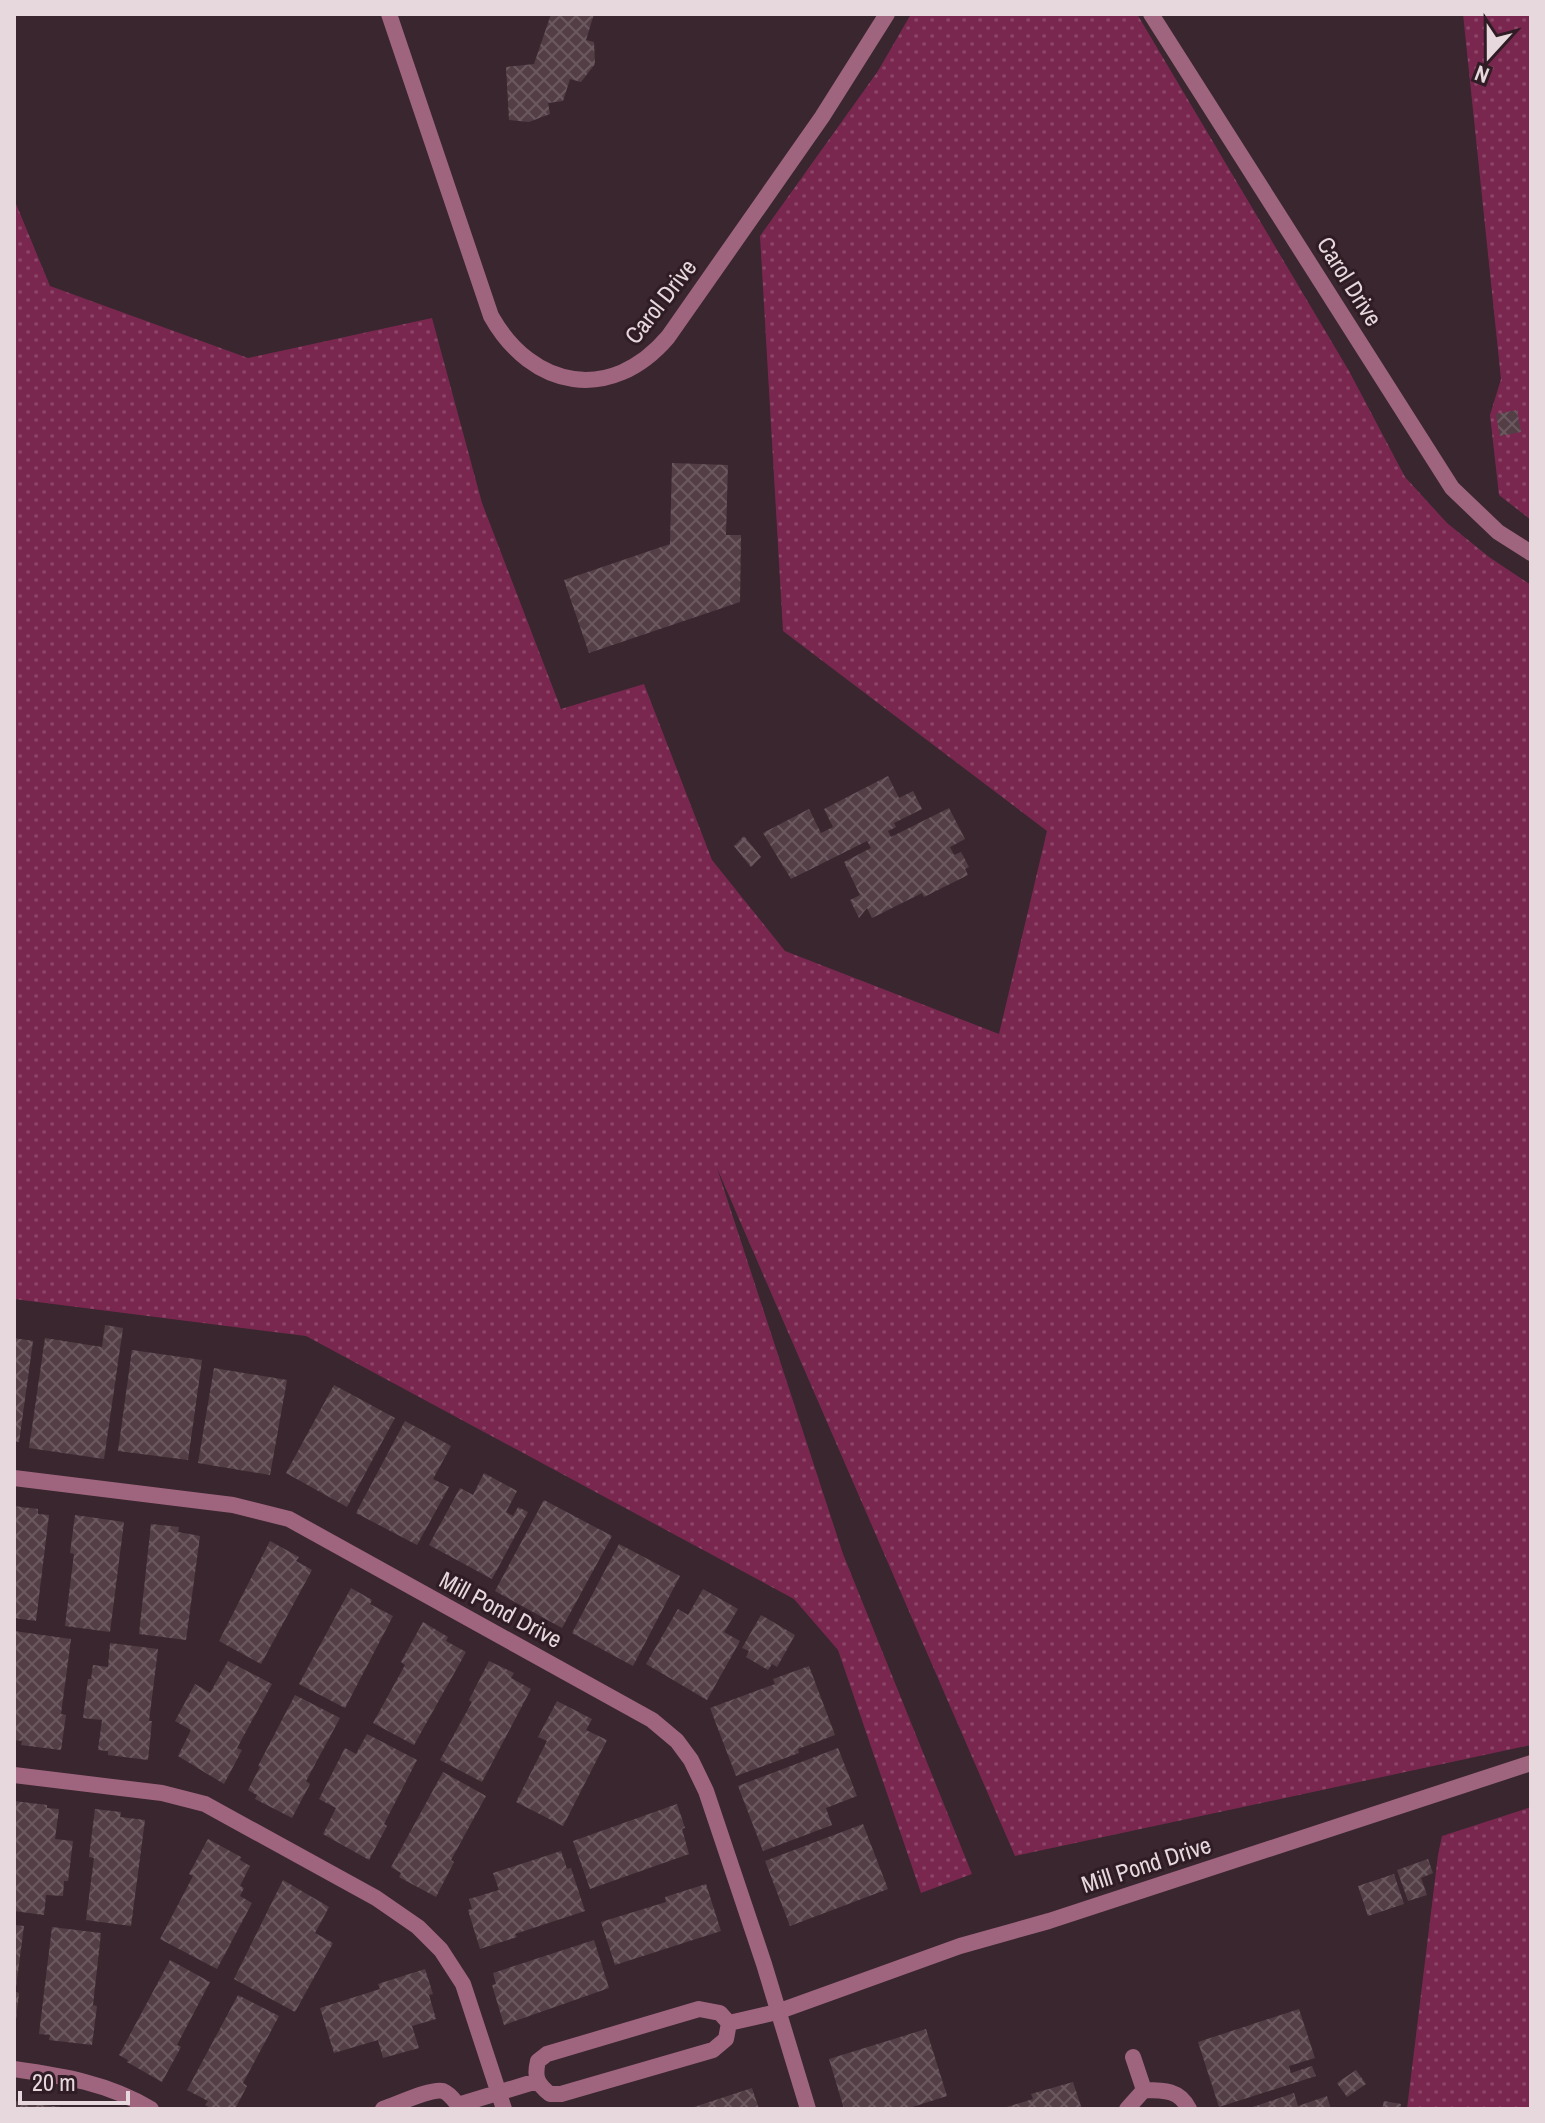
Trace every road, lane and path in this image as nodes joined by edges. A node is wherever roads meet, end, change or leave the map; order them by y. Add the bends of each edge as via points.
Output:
1 (389, 14) edge
2 (887, 14) edge
3 (1151, 14) edge
4 (1531, 553) edge
5 (14, 1478) edge
6 (1531, 1763) edge
7 (14, 1775) edge
8 (777, 2012) junction
9 (729, 2023) junction
10 (1133, 2057) dead end
11 (14, 2069) edge
12 (537, 2081) junction
13 (1144, 2090) junction
14 (498, 2092) junction
15 (458, 2107) edge
16 (151, 2109) edge
17 (383, 2109) edge
18 (504, 2109) edge
19 (808, 2109) edge
20 (1127, 2109) edge
21 (1189, 2109) edge

1 - 2 street, Carol Drive via 491,316 518,354 557,376 578,380 622,374 653,355 822,117
3 - 4 street, Carol Drive via 1452,488 1498,532
5 - 8 street, Mill Pond Drive via 233,1505 289,1519 652,1720 677,1741 706,1791
6 - 8 street, Mill Pond Drive via 960,1946
7 - 14 street via 162,1793 205,1804 376,1898 418,1927 463,1984
8 - 9 street, Mill Pond Drive
8 - 19 street, Mill Pond Drive
9 - 12 street via 726,2039 713,2050 561,2094 550,2094
9 - 12 street via 720,2013 699,2009 547,2054 538,2061
10 - 13 street
11 - 16 street via 74,2077
12 - 14 street
13 - 20 street
13 - 21 street via 1181,2096
14 - 15 street
14 - 18 street
15 - 17 street via 443,2091

